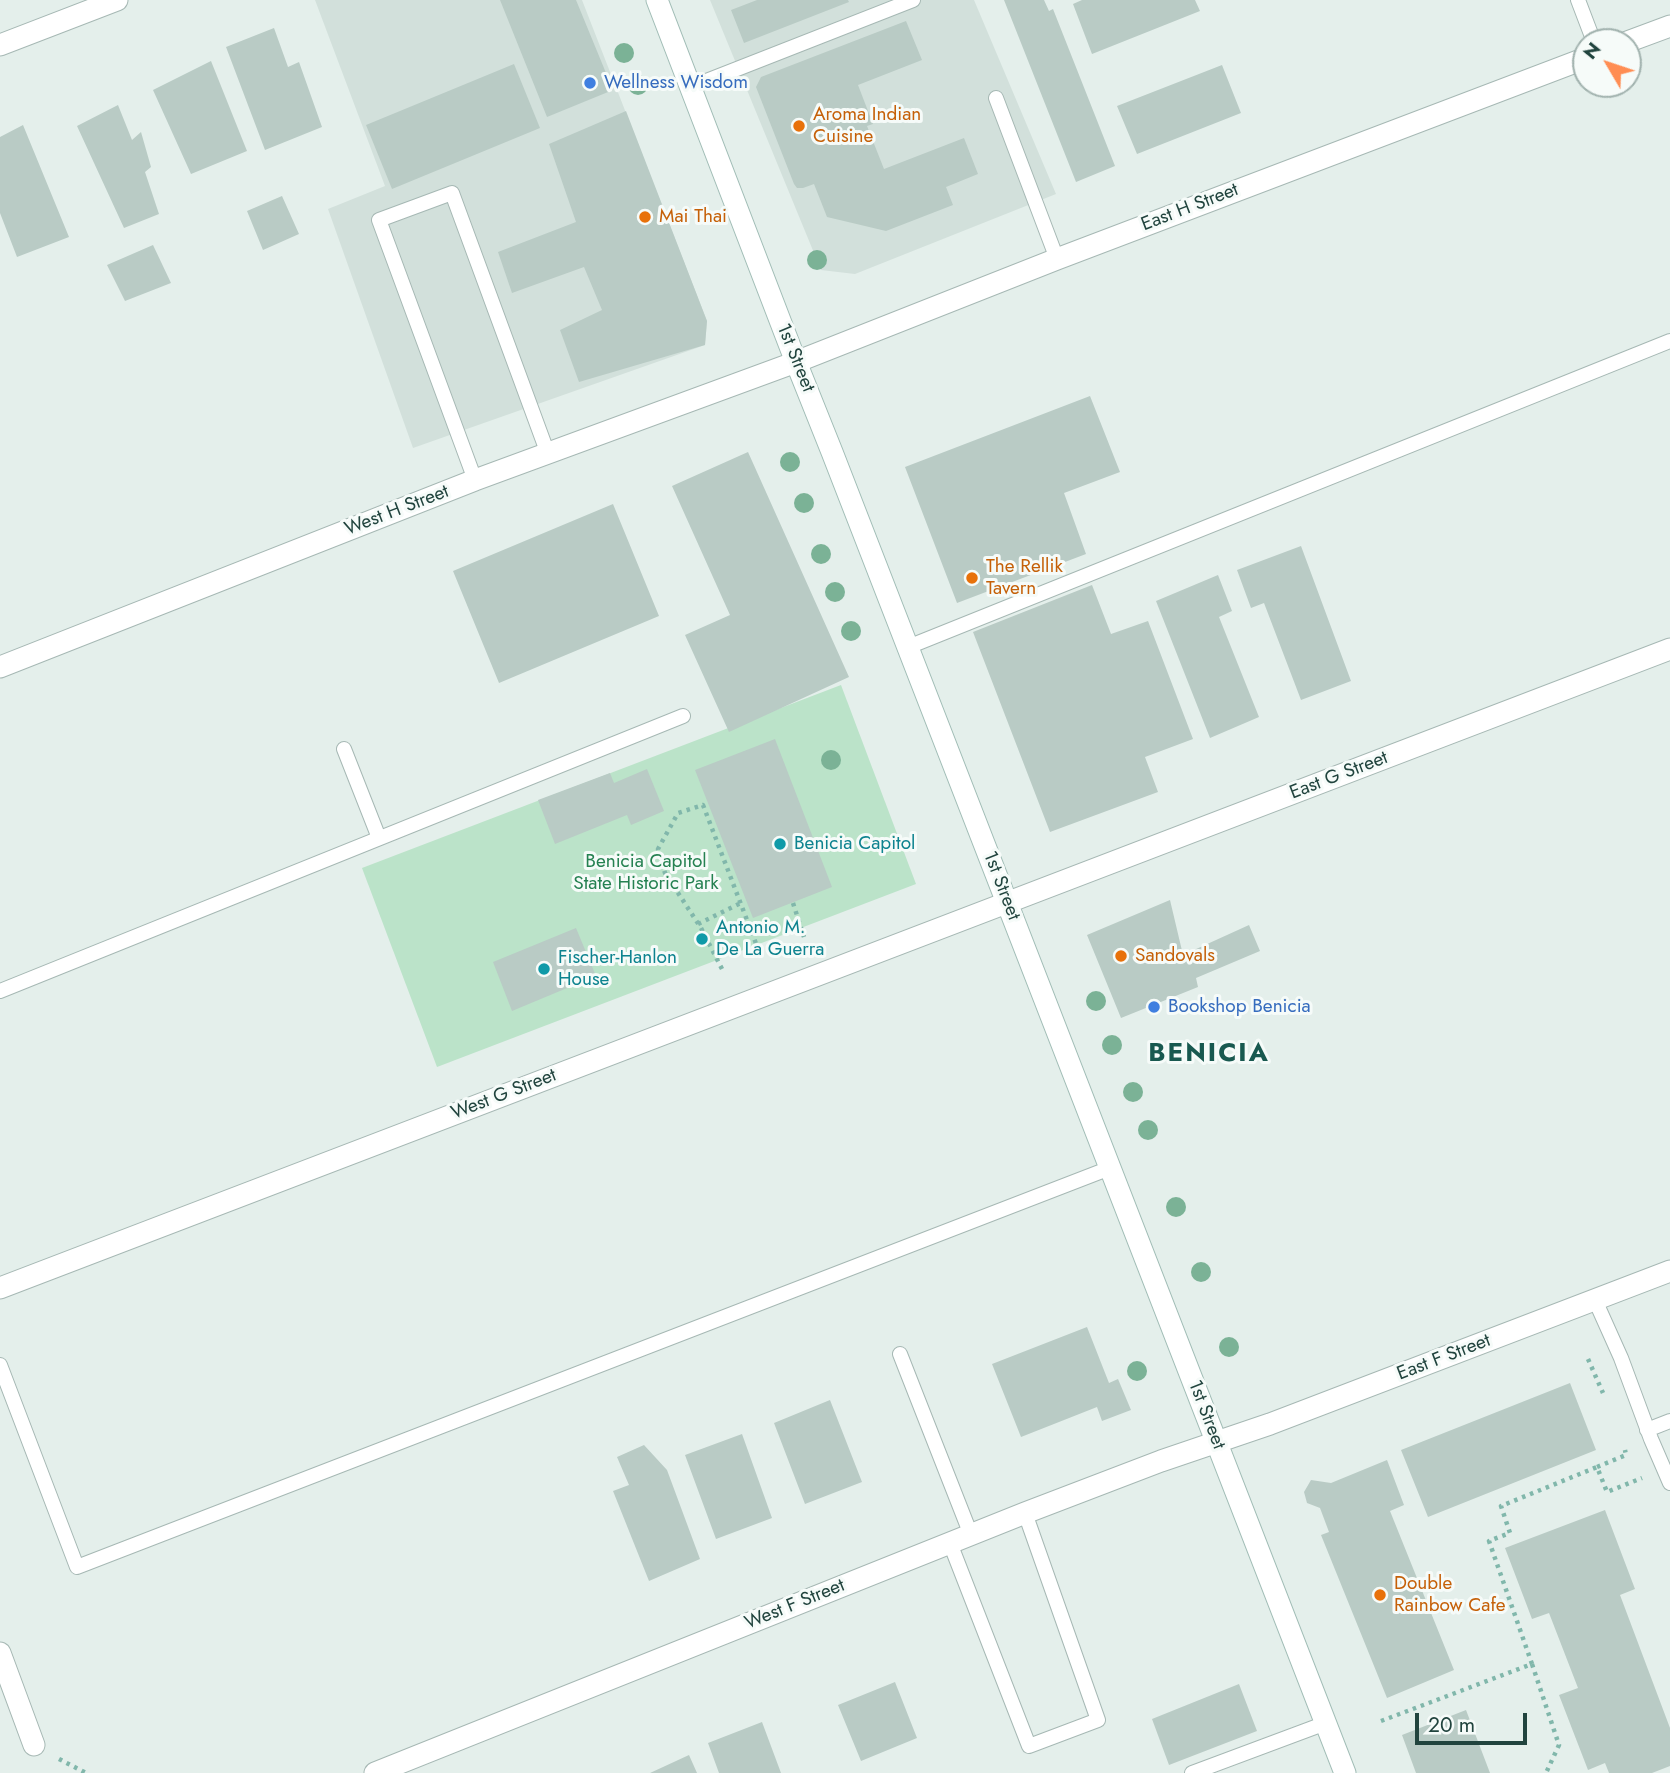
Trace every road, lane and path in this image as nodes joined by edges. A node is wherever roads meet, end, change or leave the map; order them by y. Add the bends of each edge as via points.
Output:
1 (117, 0) edge
2 (657, 0) edge
3 (914, 0) edge
4 (1578, 0) edge
5 (1670, 26) edge
6 (1589, 28) edge
7 (1642, 36) edge
8 (0, 45) edge
9 (1572, 63) edge
10 (691, 87) junction
11 (996, 98) dead end
12 (1057, 258) junction
13 (1670, 341) edge
14 (796, 362) junction
15 (548, 454) junction
16 (475, 480) junction
17 (908, 647) junction
18 (1670, 649) edge
19 (0, 667) edge
20 (683, 716) dead end
21 (344, 749) dead end
22 (379, 838) junction
23 (1007, 902) junction
24 (741, 903) junction
25 (793, 903) dead end
26 (698, 924) junction
27 (804, 937) dead end
28 (760, 954) dead end
29 (722, 969) dead end
30 (0, 991) edge
31 (1110, 1168) junction
32 (1670, 1271) edge
33 (0, 1288) edge
34 (1595, 1300) junction
35 (900, 1354) dead end
36 (1588, 1359) dead end
37 (0, 1365) edge
38 (1599, 1385) dead end
39 (1670, 1421) edge
40 (1647, 1430) junction
41 (1217, 1442) junction
42 (1622, 1443) dead end
43 (1597, 1467) junction
44 (1644, 1477) dead end
45 (1670, 1483) edge
46 (1025, 1513) junction
47 (971, 1535) junction
48 (950, 1543) junction
49 (0, 1653) edge
50 (1532, 1664) junction
51 (1381, 1721) dead end
52 (1326, 1723) junction
53 (34, 1745) dead end
54 (375, 1773) edge
55 (1192, 1773) edge
56 (1345, 1773) edge
57 (1546, 1773) edge

1 - 8 street
2 - 10 street, 1st Street
3 - 10 lane
4 - 6 lane
5 - 7 street
9 - 12 street, East H Street
10 - 14 street, 1st Street
11 - 12 lane
12 - 14 street, East H Street
13 - 17 lane
14 - 15 street, West H Street
14 - 17 street, 1st Street
15 - 16 street, West H Street
15 - 16 lane via 452,193 379,220
16 - 19 street, West H Street
17 - 23 street, 1st Street
18 - 23 street, East G Street
20 - 22 lane
21 - 22 lane
22 - 30 lane
23 - 31 street, 1st Street
23 - 33 street, West G Street
24 - 26 path
24 - 26 path via 703,805 678,813 658,849 664,873
24 - 28 path
25 - 27 path
26 - 29 path
31 - 37 lane via 77,1567
31 - 41 street, 1st Street
32 - 34 street, East F Street
34 - 40 lane
34 - 41 street, East F Street
35 - 47 lane
36 - 38 path
39 - 40 lane
40 - 45 lane
41 - 46 street, West F Street
41 - 52 street, 1st Street
42 - 43 path via 1626,1455
43 - 44 path via 1607,1492
43 - 50 path via 1501,1506 1510,1533 1489,1541
46 - 47 street, West F Street
46 - 48 lane via 1098,1720 1029,1746
47 - 48 street, West F Street
48 - 54 street, West F Street
49 - 53 street
50 - 51 path
50 - 57 path via 1559,1745
52 - 55 lane
52 - 56 street, 1st Street

